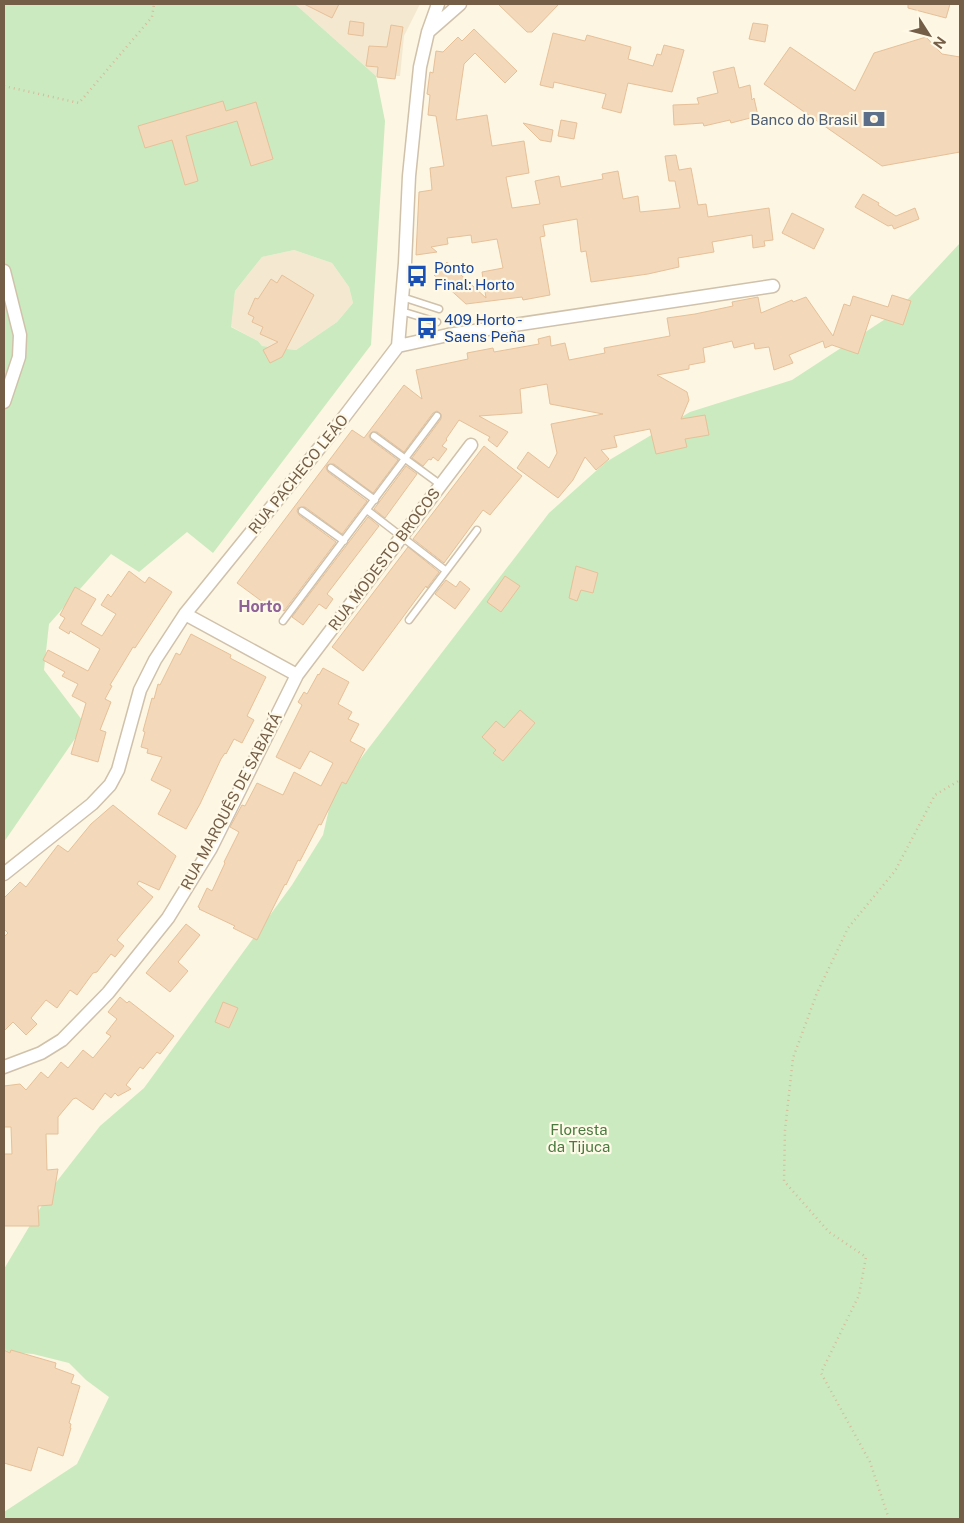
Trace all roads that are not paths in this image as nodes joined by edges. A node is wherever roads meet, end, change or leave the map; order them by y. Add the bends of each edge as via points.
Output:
1 (438, 4) edge
2 (460, 4) edge
3 (428, 32) junction
4 (4, 271) edge
5 (773, 286) dead end
6 (402, 297) junction
7 (439, 309) dead end
8 (401, 311) junction
9 (437, 322) dead end
10 (398, 346) junction
11 (4, 402) edge
12 (437, 416) dead end
13 (374, 436) dead end
14 (471, 445) dead end
15 (406, 459) junction
16 (331, 468) dead end
17 (441, 485) junction
18 (375, 500) junction
19 (367, 510) junction
20 (302, 511) dead end
21 (477, 530) dead end
22 (401, 536) junction
23 (344, 541) junction
24 (445, 570) junction
25 (185, 614) junction
26 (409, 620) dead end
27 (284, 621) dead end
28 (297, 674) junction
29 (4, 874) edge
30 (4, 1067) edge

1 - 3 street
2 - 3 street
3 - 6 street via 420,67 414,122
4 - 11 street via 20,335 19,357
5 - 10 street via 448,335
6 - 7 lane
6 - 8 street
8 - 9 lane
8 - 10 street
10 - 25 street, RUA PACHECO LEÃO
12 - 15 lane
13 - 15 lane
14 - 17 street, RUA MODESTO BROCOS
15 - 17 lane
15 - 18 lane
16 - 18 lane
17 - 22 street, RUA MODESTO BROCOS
18 - 19 lane
19 - 22 lane
19 - 23 lane
20 - 23 lane
21 - 24 lane
22 - 24 lane
22 - 28 street, RUA MODESTO BROCOS
23 - 27 lane
24 - 26 lane
25 - 28 street
25 - 29 street, RUA PACHECO LEÃO via 140,690 118,770 110,785 92,804
28 - 30 street, RUA MARQUÊS DE SABARÁ via 210,848 168,918 108,993 62,1040

